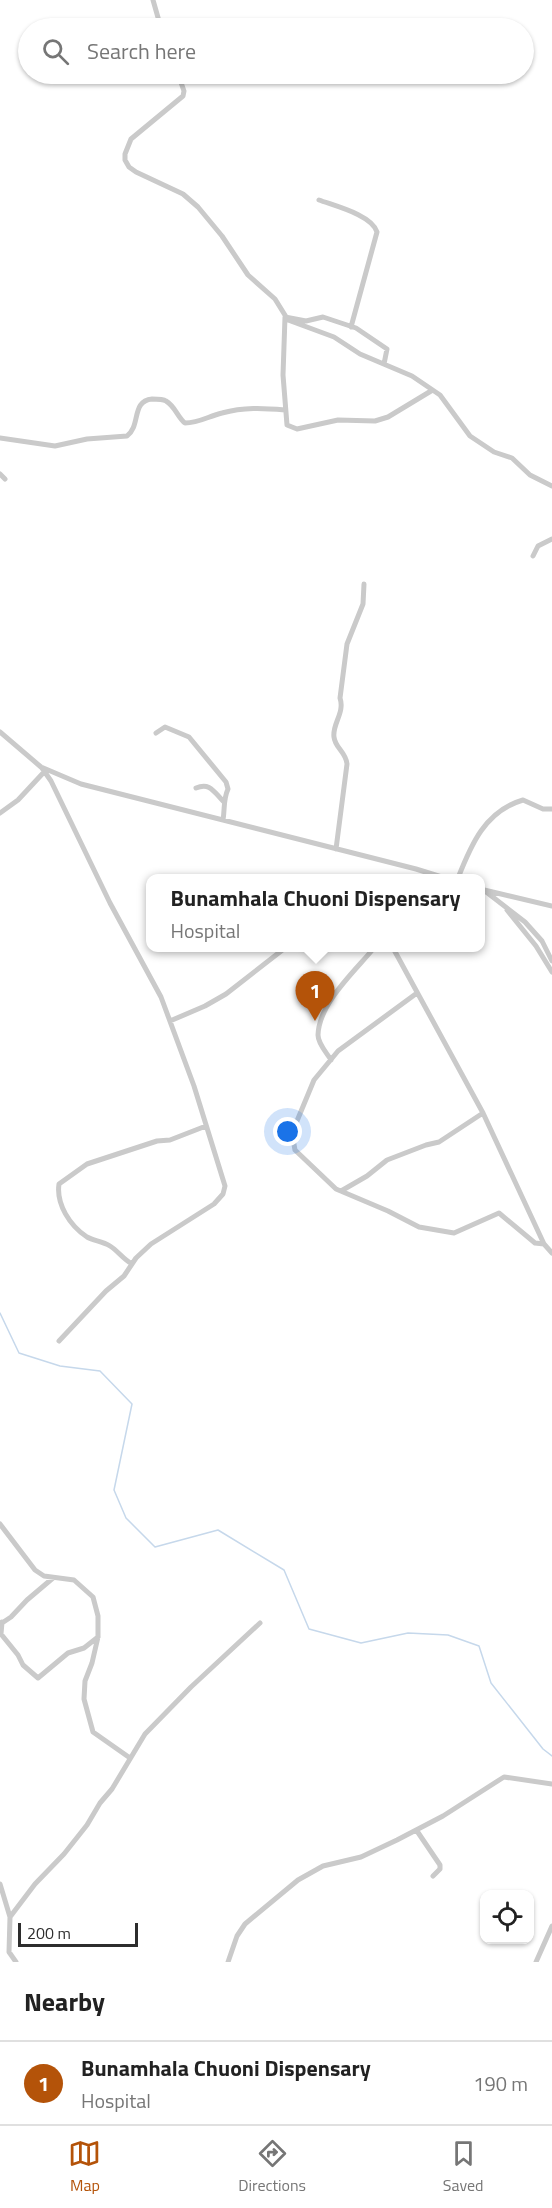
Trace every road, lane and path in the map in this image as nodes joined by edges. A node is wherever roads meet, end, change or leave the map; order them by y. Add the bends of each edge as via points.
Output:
1 (153, 0) edge
2 (158, 18) edge
3 (182, 84) edge
4 (319, 200) dead end
5 (285, 318) junction
6 (351, 327) junction
7 (384, 364) junction
8 (431, 391) junction
9 (285, 410) junction
10 (0, 438) edge
11 (0, 474) edge
12 (5, 479) dead end
13 (552, 486) edge
14 (552, 539) edge
15 (533, 556) dead end
16 (364, 584) dead end
17 (0, 732) edge
18 (156, 734) dead end
19 (44, 769) junction
20 (196, 788) dead end
21 (223, 801) junction
22 (552, 809) edge
23 (0, 813) edge
24 (223, 820) junction
25 (336, 849) junction
26 (427, 874) edge
27 (460, 874) edge
28 (485, 891) edge
29 (485, 892) edge
30 (501, 903) junction
31 (552, 906) edge
32 (280, 952) edge
33 (371, 952) edge
34 (395, 952) edge
35 (552, 961) edge
36 (552, 972) edge
37 (417, 993) junction
38 (170, 1021) junction
39 (332, 1060) junction
40 (483, 1113) junction
41 (206, 1126) junction
42 (341, 1191) junction
43 (544, 1244) junction
44 (552, 1253) edge
45 (132, 1264) junction
46 (59, 1341) dead end
47 (0, 1524) edge
48 (53, 1578) junction
49 (1, 1623) edge
50 (260, 1623) dead end
51 (98, 1637) junction
52 (130, 1758) junction
53 (552, 1784) edge
54 (417, 1831) junction
55 (432, 1876) dead end
56 (0, 1884) edge
57 (10, 1917) junction
58 (552, 1926) edge
59 (16, 1962) edge
60 (228, 1962) edge
61 (536, 1962) edge

1 - 2 street
3 - 5 street via 183,96 137,133 127,148 125,160 136,172 173,188 198,207 248,275 275,299
4 - 6 street via 355,214 376,228
5 - 6 street via 306,321 323,317
5 - 7 street via 334,337
5 - 9 street
6 - 7 street via 386,349
7 - 8 street via 412,376
8 - 9 street via 375,421 338,420 292,428 285,422
8 - 13 street via 440,395 470,436 494,452 512,458 531,475
9 - 10 street via 251,407 185,423 168,402 153,399 139,406 135,428 127,436 56,446
11 - 12 street
14 - 15 street via 538,546
16 - 25 street via 363,604 347,644 342,704 334,733 334,741 344,752 347,764
17 - 19 street
18 - 21 street via 165,727 189,737 227,784
19 - 23 street via 18,800
19 - 24 street via 81,783
19 - 38 street
20 - 21 street via 210,787
21 - 24 street
22 - 27 street via 523,800 493,817 475,838
24 - 25 street
25 - 26 street
28 - 31 street
29 - 30 street
30 - 35 street via 535,933
30 - 36 street
32 - 38 street via 226,994
33 - 39 street via 332,998 321,1021 319,1040
34 - 37 street
37 - 39 street via 342,1047
37 - 40 street
38 - 41 street
39 - 42 street via 312,1084 292,1142 298,1154
40 - 42 street via 439,1142 387,1160
40 - 43 street
41 - 45 street via 225,1186 223,1194 214,1204 156,1240
41 - 45 street via 87,1164 60,1184 58,1197 63,1210 77,1228
42 - 43 street via 413,1225 454,1233 500,1213 535,1243
43 - 44 street
45 - 46 street
47 - 48 street via 35,1570
48 - 49 street
48 - 51 street via 74,1580 93,1597
49 - 51 street via 1,1634 23,1665 38,1678 68,1653
50 - 52 street via 159,1719
51 - 52 street via 85,1681 84,1700 93,1732
52 - 57 street via 87,1825
53 - 54 street via 504,1777
54 - 55 street via 440,1865
54 - 60 street via 361,1857 323,1866 298,1880 245,1924
56 - 57 street
57 - 59 street via 9,1952
58 - 61 street

